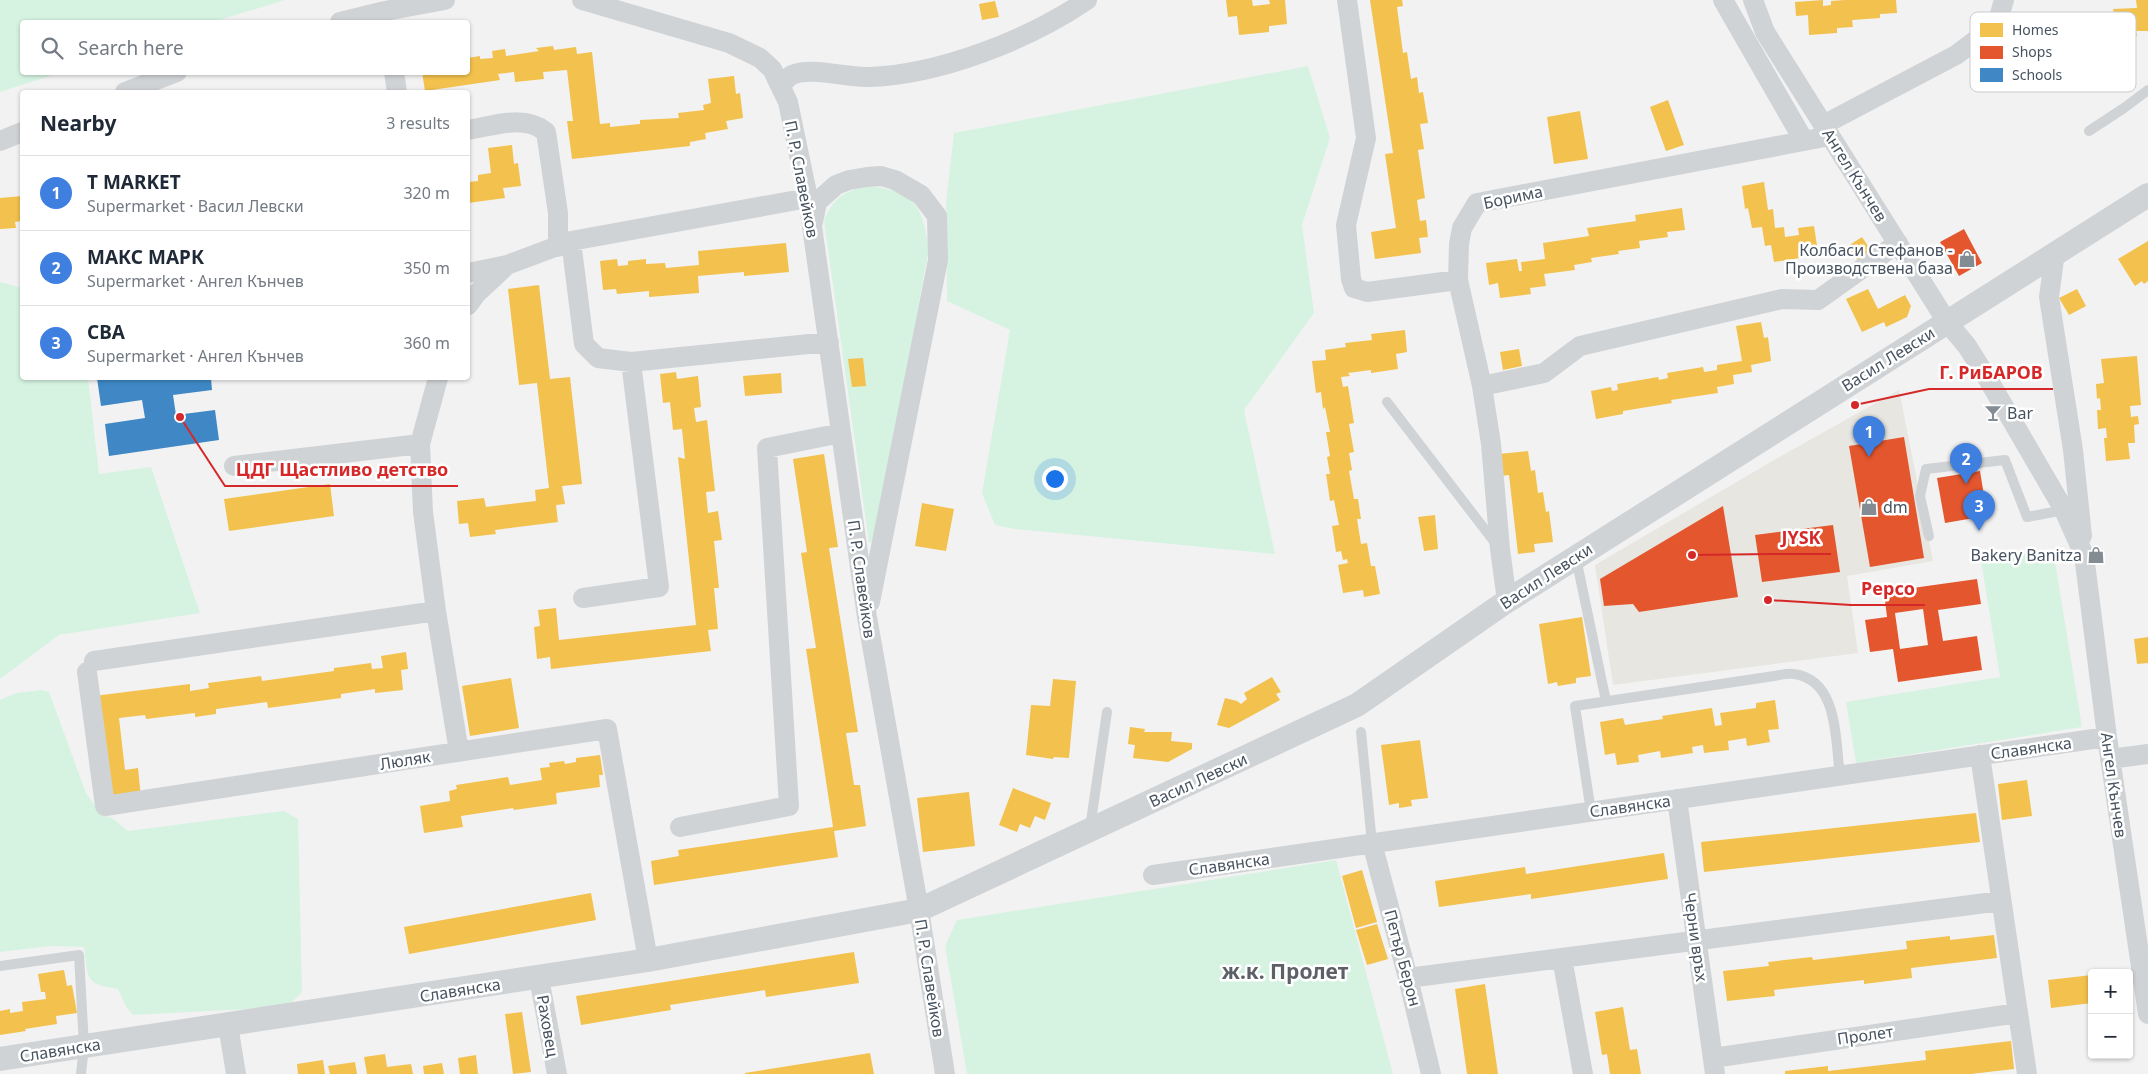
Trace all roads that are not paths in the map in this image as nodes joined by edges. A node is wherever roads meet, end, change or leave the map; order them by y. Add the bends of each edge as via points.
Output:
1 (445, 0) edge
2 (582, 0) edge
3 (1087, 0) edge
4 (1347, 0) edge
5 (1723, 0) edge
6 (1753, 0) edge
7 (386, 17) edge
8 (358, 20) edge
9 (1970, 44) edge
10 (170, 75) edge
11 (394, 75) edge
12 (781, 85) junction
13 (130, 90) edge
14 (397, 90) edge
15 (2148, 90) edge
16 (470, 130) edge
17 (1827, 130) junction
18 (2090, 131) dead end
19 (20, 133) edge
20 (0, 141) edge
21 (1804, 141) junction
22 (2148, 195) edge
23 (808, 198) junction
24 (812, 226) junction
25 (1898, 242) junction
26 (565, 244) junction
27 (2055, 252) junction
28 (507, 265) junction
29 (470, 273) edge
30 (1458, 280) junction
31 (470, 302) edge
32 (1947, 322) junction
33 (829, 342) junction
34 (631, 362) junction
35 (437, 380) edge
36 (1482, 386) junction
37 (1387, 402) dead end
38 (840, 433) junction
39 (420, 444) junction
40 (234, 466) dead end
41 (2064, 510) junction
42 (1929, 536) dead end
43 (1500, 549) junction
44 (2084, 555) junction
45 (1575, 557) junction
46 (583, 598) dead end
47 (1507, 601) junction
48 (436, 611) junction
49 (866, 617) junction
50 (1606, 701) junction
51 (1107, 712) dead end
52 (1361, 732) dead end
53 (2107, 737) junction
54 (459, 752) junction
55 (2148, 754) edge
56 (1980, 755) junction
57 (2110, 759) junction
58 (1840, 776) junction
59 (1676, 799) junction
60 (1590, 812) junction
61 (680, 827) dead end
62 (1090, 829) junction
63 (1372, 843) junction
64 (1154, 875) dead end
65 (2001, 901) junction
66 (919, 910) junction
67 (1696, 940) junction
68 (1562, 958) junction
69 (648, 960) junction
70 (0, 966) edge
71 (539, 978) junction
72 (1408, 978) junction
73 (2018, 1013) junction
74 (2148, 1014) edge
75 (228, 1025) junction
76 (84, 1046) junction
77 (0, 1059) edge
78 (1714, 1066) edge
79 (81, 1074) edge
80 (236, 1074) edge
81 (557, 1074) edge
82 (946, 1074) edge
83 (1431, 1074) edge
84 (1583, 1074) edge
85 (2026, 1074) edge

1 - 7 street
2 - 12 street, П. Р. Славейков via 729,43 760,58 772,69
3 - 12 street via 1028,33 972,56 883,76 802,72
4 - 30 street via 1366,138 1346,225 1354,288 1367,292
5 - 21 street
6 - 17 street, Ангел Кънчев via 1765,32
7 - 8 street
9 - 17 street, Борима
10 - 13 street
11 - 14 street
12 - 23 street, П. Р. Славейков via 788,102
15 - 18 lane
16 - 26 street via 521,121 538,125 546,132
17 - 21 street, Борима
17 - 25 street, Ангел Кънчев
19 - 20 street
21 - 30 street, Борима via 1477,203 1462,228
22 - 27 street, Васил Левски
23 - 24 street, П. Р. Славейков
23 - 26 street
24 - 33 street, П. Р. Славейков
24 - 49 street via 818,202 836,185 874,177 908,186 921,195 937,216 938,260
25 - 32 street, Ангел Кънчев
25 - 36 street via 1818,300 1782,299 1580,346 1544,372
26 - 28 street
26 - 34 street via 584,344 598,358
27 - 32 street, Васил Левски
27 - 44 street, Ангел Кънчев via 2049,297 2073,450
28 - 29 street
28 - 31 street
30 - 36 street, Борима
32 - 41 street, Ангел Кънчев via 1967,346
32 - 45 street, Васил Левски
33 - 34 street
33 - 38 street, П. Р. Славейков
34 - 46 street via 659,587
35 - 39 street
36 - 43 street, Борима via 1491,444
37 - 43 lane
38 - 49 street, П. Р. Славейков
38 - 61 street via 767,448 788,806
39 - 40 street
39 - 48 street via 423,512
41 - 42 lane via 2027,517 2004,460 1926,469 1920,496
41 - 44 street, Ангел Кънчев
43 - 47 street, Борима
44 - 53 street, Ангел Кънчев
45 - 47 street, Васил Левски
45 - 50 lane
47 - 62 street, Васил Левски via 1357,705
48 - 54 street
48 - 54 street, Люляк via 90,667 105,806
49 - 66 street, П. Р. Славейков
50 - 58 lane via 1774,676 1793,674 1810,679 1830,703
50 - 60 lane via 1575,706
51 - 62 lane
52 - 63 lane
53 - 56 street, Славянска
53 - 57 street, Ангел Кънчев
54 - 69 street, Люляк via 607,729
55 - 57 street
56 - 58 street, Славянска
56 - 65 street
57 - 74 street, Ангел Кънчев
58 - 59 street, Славянска
59 - 60 street, Славянска
59 - 67 street, Черни връх
60 - 63 street, Славянска
62 - 66 street, Васил Левски
63 - 64 street, Славянска
63 - 72 street, Петър Берон
65 - 67 street
65 - 73 street
66 - 69 street, Славянска
66 - 82 street, П. Р. Славейков
67 - 68 street
67 - 78 street, Черни връх
68 - 72 street
68 - 84 street
69 - 71 street, Славянска
70 - 76 lane via 79,955
71 - 75 street, Славянска
71 - 81 street, Раховец
72 - 83 street, Петър Берон
73 - 78 street, Пролет
73 - 85 street
75 - 76 street, Славянска
75 - 80 street
76 - 77 street, Славянска
76 - 79 lane

